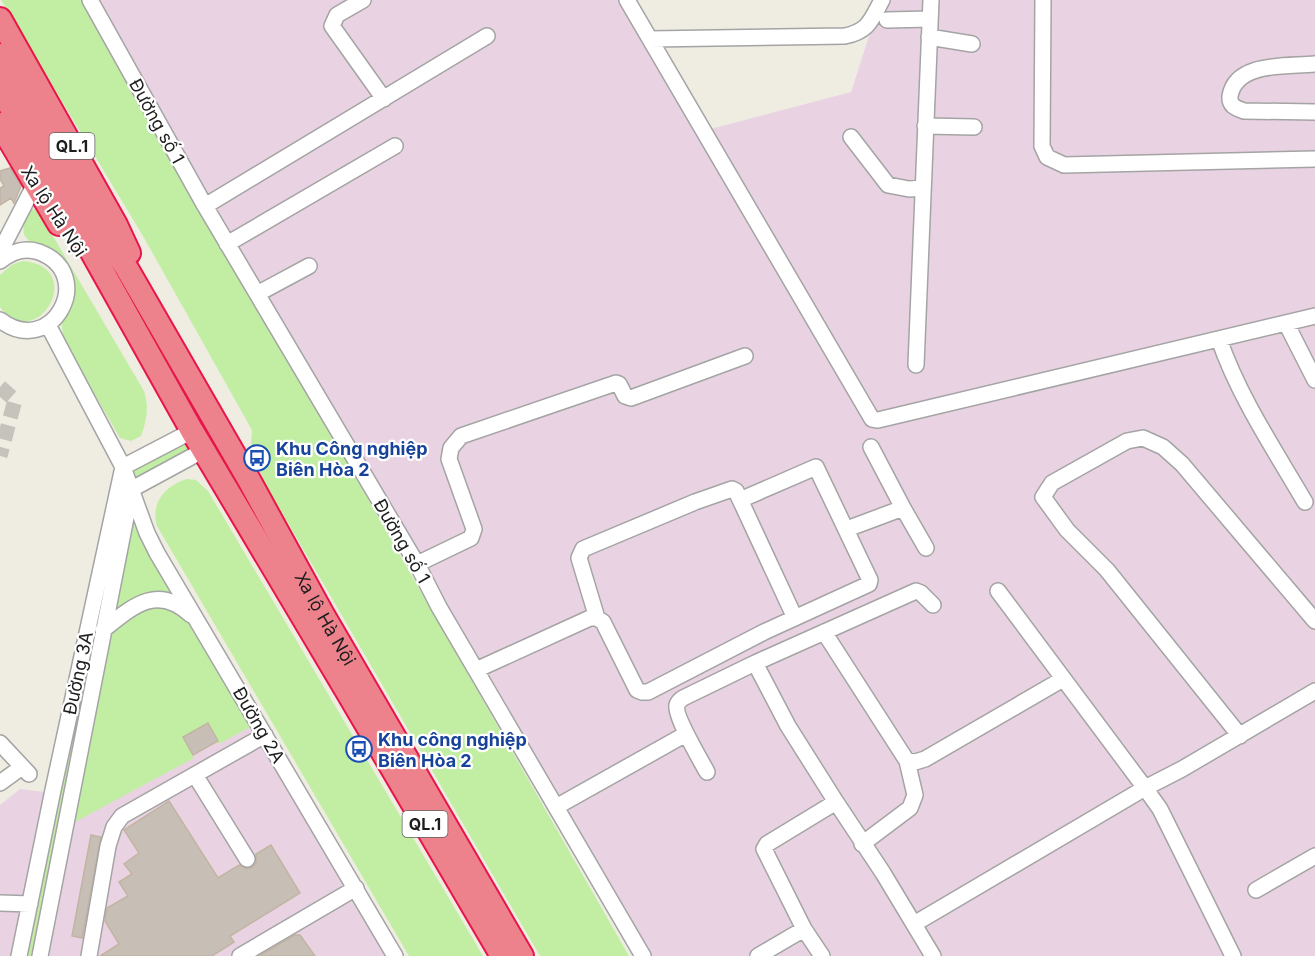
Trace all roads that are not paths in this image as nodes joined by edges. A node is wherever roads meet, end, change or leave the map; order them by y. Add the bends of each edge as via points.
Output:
1 (90, 0) edge
2 (363, 0) edge
3 (627, 0) edge
4 (882, 0) edge
5 (931, 0) edge
6 (1043, 0) edge
7 (0, 19) edge
8 (930, 19) junction
9 (887, 20) dead end
10 (487, 36) dead end
11 (929, 38) junction
12 (650, 39) junction
13 (972, 44) dead end
14 (0, 55) edge
15 (1315, 64) edge
16 (0, 87) edge
17 (384, 99) junction
18 (1315, 112) edge
19 (0, 124) edge
20 (925, 126) junction
21 (974, 127) dead end
22 (851, 137) dead end
23 (395, 147) dead end
24 (1315, 159) edge
25 (35, 184) junction
26 (922, 188) junction
27 (205, 206) junction
28 (90, 232) junction
29 (227, 244) junction
30 (3, 250) edge
31 (309, 266) dead end
32 (133, 279) junction
33 (114, 294) junction
34 (257, 294) junction
35 (1315, 316) edge
36 (4, 323) edge
37 (1286, 323) junction
38 (48, 325) junction
39 (1219, 339) junction
40 (0, 340) edge
41 (745, 356) dead end
42 (916, 365) dead end
43 (1315, 380) edge
44 (192, 431) junction
45 (871, 447) dead end
46 (204, 450) junction
47 (123, 467) junction
48 (132, 489) junction
49 (740, 500) junction
50 (1305, 502) dead end
51 (903, 508) junction
52 (847, 529) junction
53 (926, 548) dead end
54 (417, 564) junction
55 (998, 591) dead end
56 (933, 605) dead end
57 (597, 618) junction
58 (795, 618) junction
59 (1315, 621) edge
60 (201, 625) junction
61 (103, 630) junction
62 (824, 632) junction
63 (755, 663) junction
64 (476, 670) junction
65 (1063, 679) junction
66 (1315, 691) edge
67 (686, 734) junction
68 (266, 735) junction
69 (1240, 736) junction
70 (0, 743) edge
71 (907, 761) junction
72 (707, 772) dead end
73 (195, 775) junction
74 (0, 783) edge
75 (1144, 788) junction
76 (836, 802) junction
77 (556, 807) junction
78 (862, 844) junction
79 (1315, 856) edge
80 (247, 859) dead end
81 (356, 888) junction
82 (1256, 890) dead end
83 (0, 903) edge
84 (30, 904) junction
85 (914, 924) junction
86 (804, 929) junction
87 (392, 955) edge
88 (19, 956) edge
89 (40, 956) edge
90 (89, 956) edge
91 (240, 956) edge
92 (502, 956) edge
93 (522, 956) edge
94 (643, 956) edge
95 (758, 956) edge
96 (822, 956) edge
97 (933, 956) edge
98 (1233, 956) edge

1 - 27 street, Đường số 1
2 - 17 street via 337,15 332,26
3 - 12 street
4 - 12 street via 868,27 845,36
5 - 8 street
6 - 24 street via 1042,146 1047,157 1064,165
7 - 32 highway, Xa lộ Hà Nội / QL.1 via 116,225 129,251
8 - 9 street
8 - 11 street
10 - 17 street
11 - 13 street
11 - 20 street
12 - 39 street via 872,419
14 - 28 highway, QL.1
15 - 18 street via 1261,69 1242,75 1229,100 1233,107 1244,111
16 - 28 highway, QL.1
17 - 27 street
19 - 25 highway, Xa lộ Hà Nội / QL.1
20 - 21 street
20 - 26 street
22 - 26 street via 888,185
23 - 29 street
25 - 30 street
25 - 33 highway, Xa lộ Hà Nội / QL.1 via 69,241
26 - 42 street
27 - 29 street, Đường số 1
28 - 32 highway, Xa lộ Hà Nội / QL.1
28 - 33 highway, Xa lộ Hà Nội / QL.1
29 - 34 street, Đường số 1
30 - 38 street via 35,251 58,264 65,276 65,303
31 - 34 street
32 - 93 highway, Xa lộ Hà Nội / QL.1
33 - 44 highway, Xa lộ Hà Nội / QL.1
34 - 54 street, Đường số 1
35 - 37 street
36 - 38 street via 28,331
36 - 40 street
37 - 39 street
37 - 43 street
38 - 47 street
39 - 50 street via 1248,404
41 - 54 street via 631,398 616,383 461,436 451,448 449,459 473,534
44 - 46 highway, QL.1
44 - 47 street
45 - 51 street
46 - 48 street
46 - 92 highway, Xa lộ Hà Nội / QL.1
47 - 48 street, Đường 2A
47 - 84 street, Đường 3A
48 - 60 street, Đường 2A via 147,533
48 - 61 street, Đường 3A
49 - 52 street via 816,466
49 - 57 street via 732,489 583,549 579,558
49 - 58 street
51 - 52 street
51 - 53 street
52 - 58 street via 869,584
54 - 64 street, Đường số 1
55 - 65 street
56 - 62 street via 916,591
57 - 58 street via 603,622 637,690 642,692
57 - 64 street
59 - 69 street via 1182,464 1163,447 1143,438 1127,441 1052,483 1043,497 1067,530 1107,570
60 - 61 street via 176,603 160,599 129,608
60 - 68 street, Đường 2A
61 - 89 street, Đường 3A
62 - 63 street
62 - 71 street
63 - 67 street via 677,703
63 - 76 street via 788,726
64 - 77 street, Đường số 1
65 - 71 street via 925,759
65 - 75 street
66 - 69 street
67 - 72 street
67 - 77 street
68 - 73 street
68 - 81 street, Đường 2A
69 - 75 street
70 - 74 street via 25,770
71 - 78 street via 915,795 910,808
73 - 80 street
73 - 90 street via 122,816 114,827
75 - 85 street
75 - 98 street via 1160,809
76 - 78 street
76 - 86 street via 764,849
77 - 94 street, Đường số 1
78 - 85 street
79 - 82 street
81 - 87 street, Đường 2A
81 - 91 street
83 - 84 street
84 - 88 street, Đường 3A
85 - 97 street
86 - 95 street
86 - 96 street

